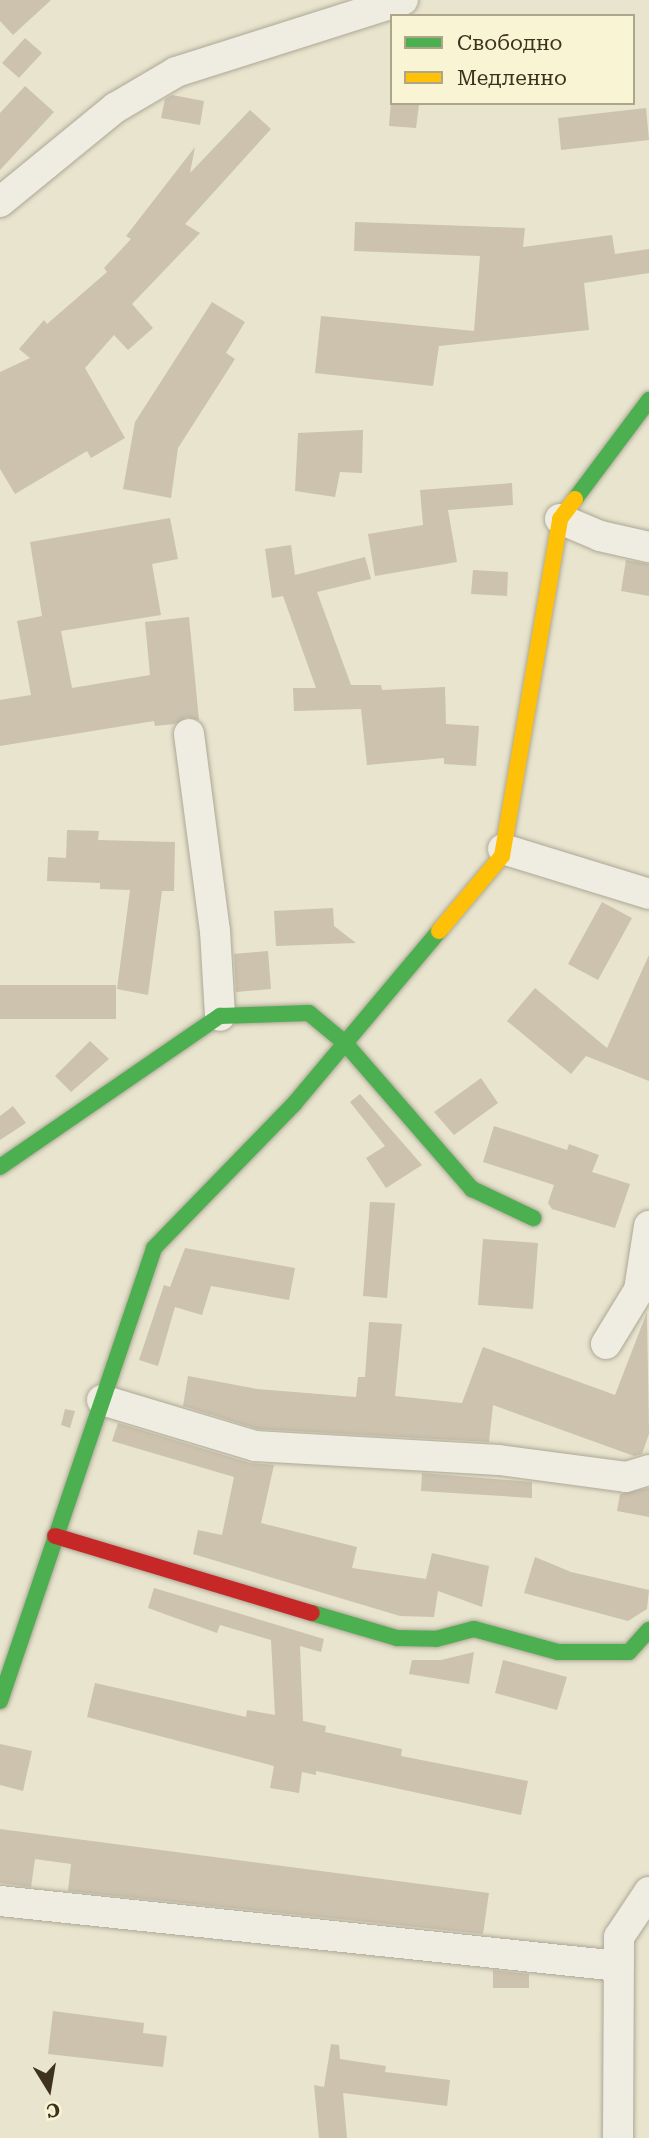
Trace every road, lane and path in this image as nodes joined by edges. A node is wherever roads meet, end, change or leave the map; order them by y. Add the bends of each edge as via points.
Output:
1 (403, 0) edge
2 (0, 202) edge
3 (649, 400) edge
4 (560, 519) junction
5 (649, 547) edge
6 (189, 734) dead end
7 (503, 849) junction
8 (649, 894) edge
9 (220, 1016) junction
10 (345, 1043) junction
11 (0, 1167) edge
12 (533, 1217) dead end
13 (649, 1226) edge
14 (606, 1344) dead end
15 (102, 1400) junction
16 (649, 1470) edge
17 (55, 1536) junction
18 (649, 1630) edge
19 (0, 1701) edge
20 (649, 1892) edge
21 (0, 1901) edge
22 (618, 1966) junction
23 (618, 2138) edge

1 - 2 street via 176,72 115,108
3 - 4 street
4 - 5 street via 600,536
4 - 7 street
6 - 9 street via 212,905
7 - 8 street
7 - 10 street via 502,856
9 - 10 street via 309,1013
9 - 11 street
10 - 12 street via 472,1189
10 - 15 street via 294,1104 154,1248
13 - 14 street via 639,1290
15 - 16 street via 255,1446 499,1460 626,1477
15 - 17 street
17 - 18 street via 397,1637 436,1639 474,1629 558,1652 629,1652
17 - 19 street
20 - 22 street via 619,1937
21 - 22 street
22 - 23 street

